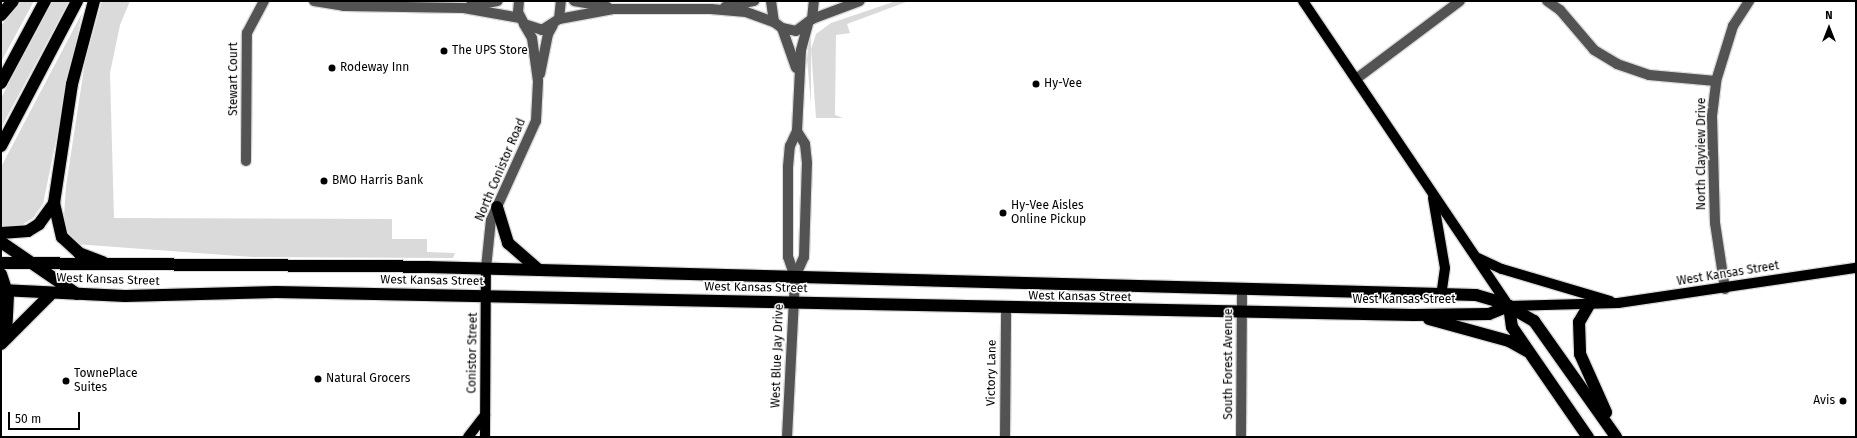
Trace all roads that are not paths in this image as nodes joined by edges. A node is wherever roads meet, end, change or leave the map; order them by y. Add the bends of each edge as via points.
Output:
1 (13, 1) edge
2 (45, 1) edge
3 (78, 1) edge
4 (94, 1) edge
5 (264, 1) edge
6 (314, 1) edge
7 (498, 1) edge
8 (519, 1) edge
9 (561, 1) edge
10 (574, 1) edge
11 (754, 1) edge
12 (771, 1) edge
13 (814, 1) edge
14 (860, 1) edge
15 (1303, 1) edge
16 (1460, 1) edge
17 (1547, 1) edge
18 (1749, 1) edge
19 (464, 8) junction
20 (613, 9) junction
21 (711, 9) junction
22 (1, 15) edge
23 (522, 21) junction
24 (556, 22) junction
25 (810, 22) junction
26 (778, 25) junction
27 (1356, 79) junction
28 (798, 80) junction
29 (538, 82) junction
30 (1716, 82) junction
31 (1, 83) edge
32 (797, 131) junction
33 (1, 146) edge
34 (246, 161) dead end
35 (1432, 194) junction
36 (54, 203) junction
37 (497, 207) junction
38 (1, 233) edge
39 (1, 242) edge
40 (1475, 257) junction
41 (1, 263) edge
42 (35, 264) junction
43 (111, 265) junction
44 (486, 268) junction
45 (1856, 268) edge
46 (539, 270) junction
47 (1, 274) edge
48 (795, 277) junction
49 (1725, 289) junction
50 (4, 290) edge
51 (1242, 290) junction
52 (52, 293) junction
53 (77, 294) junction
54 (1441, 295) junction
55 (487, 296) junction
56 (793, 303) junction
57 (1618, 303) junction
58 (1589, 305) junction
59 (1508, 306) junction
60 (1006, 310) junction
61 (1242, 313) junction
62 (1414, 315) junction
63 (4, 340) edge
64 (1532, 355) junction
65 (485, 415) junction
66 (1614, 434) edge
67 (468, 437) edge
68 (485, 437) edge
69 (787, 437) edge
70 (1005, 437) edge
71 (1241, 437) edge
72 (1588, 437) edge

1 - 22 highway
2 - 31 highway
3 - 33 highway
4 - 36 highway via 72,84
5 - 34 street, Stewart Court via 247,33
6 - 19 street via 344,6
7 - 19 street
8 - 23 street
9 - 24 street, North Conistor Road
10 - 20 street
11 - 21 street
12 - 26 street
13 - 25 street
14 - 25 street
15 - 27 main road
16 - 27 street
17 - 30 street via 1560,10 1594,50 1616,64 1649,75
18 - 30 street, North Clayview Drive via 1733,26
19 - 23 street
20 - 21 street
20 - 24 street
21 - 26 street via 746,12
23 - 24 street via 542,30
23 - 29 street, North Conistor Road via 532,38
24 - 29 street, North Conistor Road via 548,34
25 - 26 street via 796,31
25 - 28 street via 801,50
26 - 28 street via 791,47
27 - 35 main road
28 - 32 street
29 - 37 street, North Conistor Road via 536,122
30 - 49 street, North Clayview Drive via 1712,116 1715,222
32 - 48 street via 790,146 788,174 788,257
32 - 48 street via 804,144 806,163 804,257
35 - 40 main road
35 - 54 main road via 1445,268
36 - 38 highway via 39,224 28,231
36 - 43 highway via 57,228 69,246
37 - 44 street, North Conistor Road via 489,233
37 - 46 highway via 508,243
39 - 42 highway
40 - 57 main road via 1502,269
40 - 59 main road
41 - 42 highway, West Kansas Street
42 - 43 highway, West Kansas Street
42 - 53 highway
43 - 44 highway, West Kansas Street
44 - 46 highway, West Kansas Street
44 - 55 main road, Conistor Street
45 - 49 main road, West Kansas Street
46 - 48 highway, West Kansas Street
47 - 50 highway
48 - 51 highway, West Kansas Street
48 - 56 street, West Blue Jay Drive
49 - 57 main road, West Kansas Street
50 - 52 highway, West Kansas Street
50 - 63 highway
51 - 54 highway, West Kansas Street
51 - 61 street, South Forest Avenue
52 - 53 highway, West Kansas Street
52 - 63 highway
53 - 55 highway, West Kansas Street via 178,296 276,292
54 - 59 highway, West Kansas Street via 1485,297
55 - 56 highway, West Kansas Street
55 - 65 main road, Conistor Street
56 - 60 highway, West Kansas Street
56 - 69 street, West Blue Jay Drive
57 - 58 main road, West Kansas Street
58 - 59 main road, West Kansas Street
58 - 66 highway via 1579,322 1580,354
59 - 62 highway, West Kansas Street via 1489,314
59 - 64 highway via 1512,327
59 - 66 highway via 1540,327
60 - 61 highway, West Kansas Street
60 - 70 street, Victory Lane
61 - 62 highway, West Kansas Street
61 - 71 street, South Forest Avenue
62 - 64 highway via 1509,341
64 - 72 highway
65 - 67 main road
65 - 68 main road, Conistor Street

